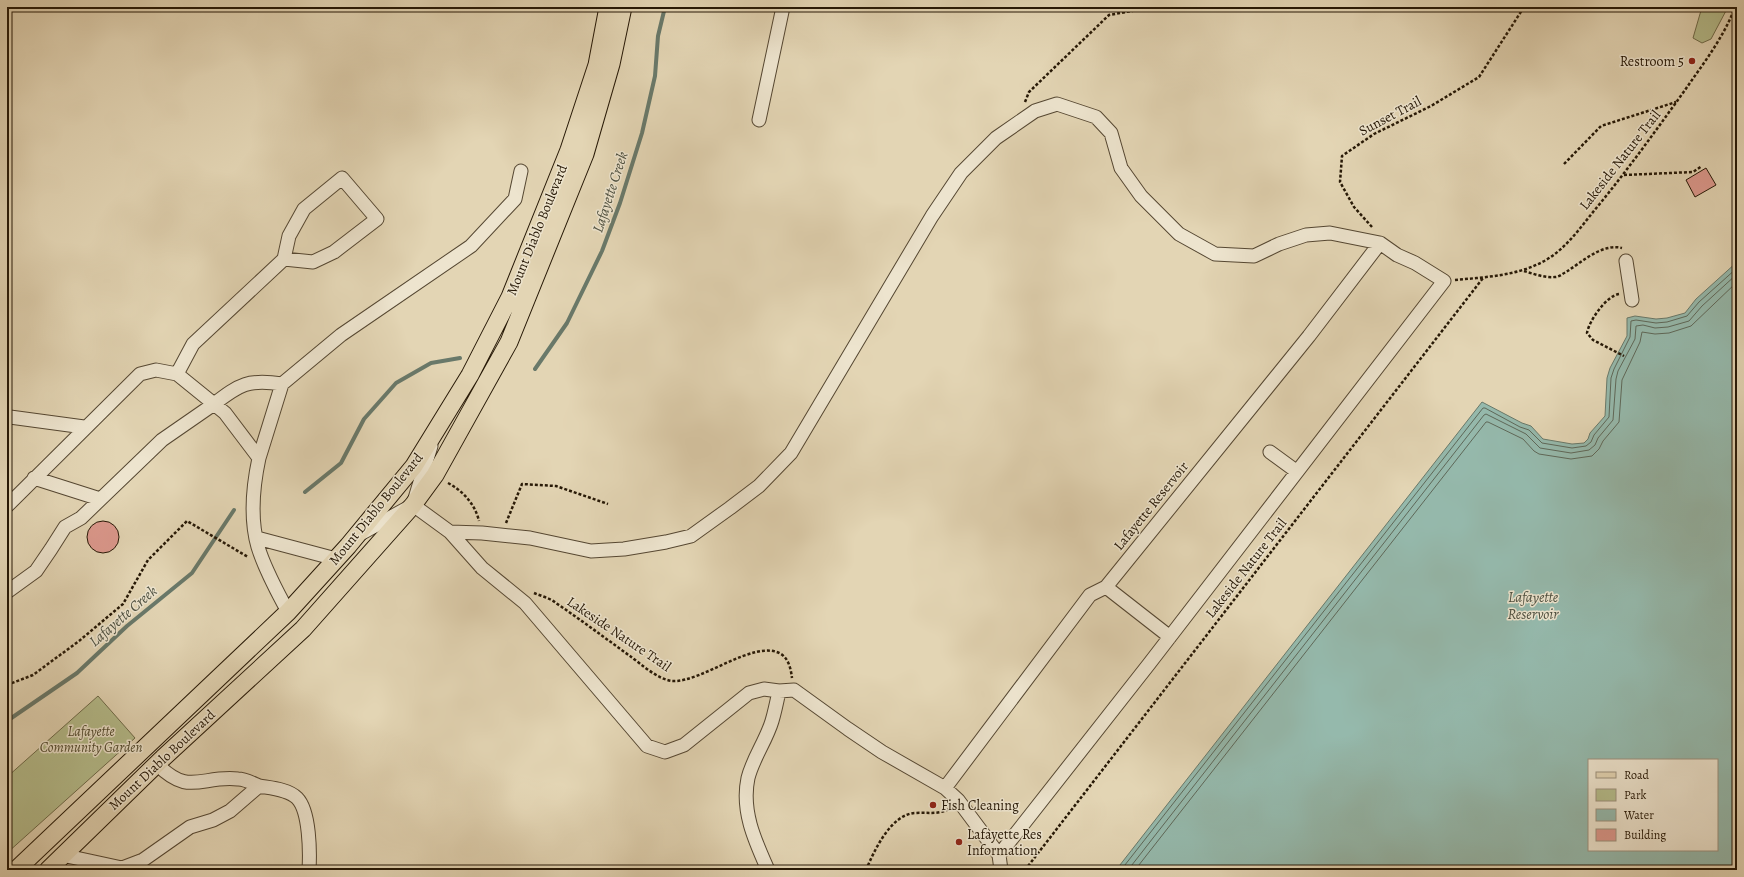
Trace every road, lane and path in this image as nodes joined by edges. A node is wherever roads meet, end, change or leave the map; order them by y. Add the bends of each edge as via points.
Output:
1 (608, 7) edge
2 (623, 7) edge
3 (782, 7) edge
4 (1155, 7) edge
5 (1524, 7) edge
6 (1735, 7) edge
7 (1677, 102) junction
8 (759, 120) dead end
9 (1020, 122) junction
10 (1564, 164) dead end
11 (1702, 166) dead end
12 (521, 171) dead end
13 (1623, 175) junction
14 (1373, 228) dead end
15 (1380, 243) junction
16 (284, 259) junction
17 (1626, 261) joint
18 (1524, 271) junction
19 (1483, 278) junction
20 (1444, 281) junction
21 (1632, 297) joint
22 (1624, 356) dead end
23 (177, 374) junction
24 (282, 384) junction
25 (214, 404) junction
26 (7, 418) edge
27 (84, 427) junction
28 (437, 429) junction
29 (1270, 452) dead end
30 (259, 458) junction
31 (1296, 471) junction
32 (435, 475) junction
33 (34, 478) junction
34 (100, 499) junction
35 (608, 504) dead end
36 (413, 505) junction
37 (7, 506) edge
38 (450, 532) junction
39 (482, 533) junction
40 (501, 535) junction
41 (357, 536) junction
42 (257, 538) junction
43 (228, 545) dead end
44 (336, 559) junction
45 (1106, 587) junction
46 (528, 590) dead end
47 (7, 592) edge
48 (288, 612) junction
49 (1170, 637) junction
50 (7, 685) edge
51 (794, 690) junction
52 (779, 691) junction
53 (157, 764) junction
54 (259, 786) junction
55 (945, 788) junction
56 (958, 800) junction
57 (944, 805) dead end
58 (948, 810) junction
59 (952, 816) dead end
60 (999, 855) junction
61 (62, 856) junction
62 (16, 870) edge
63 (48, 870) edge
64 (309, 870) edge
65 (768, 870) edge
66 (866, 870) edge
67 (1001, 870) edge
68 (1025, 870) edge

1 - 28 main road, Mount Diablo Boulevard via 597,65 569,150 510,297 470,375
2 - 32 main road, Mount Diablo Boulevard via 611,64 585,154 509,342
3 - 8 street
4 - 9 path via 1109,15 1028,92
5 - 14 path, Sunset Trail via 1479,76 1431,106 1374,134 1342,156 1340,182 1354,207
6 - 7 path, Lakeside Nature Trail via 1720,37
7 - 10 path via 1601,126
7 - 13 path, Lakeside Nature Trail
9 - 15 street via 1035,111 1057,104 1096,116 1110,133 1121,168 1141,196 1179,234 1215,254 1254,256 1279,244 1306,236 1330,233
9 - 40 street via 996,138 961,173 932,216 791,453 759,486 691,536 666,542 591,551 530,538
11 - 13 path via 1693,172
12 - 24 street via 515,198 471,246 341,335
13 - 18 path, Lakeside Nature Trail via 1568,243 1547,260
15 - 20 street
15 - 45 street, Lafayette Reservoir via 1309,336
16 - 16 street via 289,236 304,209 342,178 377,219 334,252 313,262
16 - 23 street via 193,344
17 - 18 path via 1625,249 1614,246 1580,261 1557,278
17 - 21 street
18 - 19 path, Lakeside Nature Trail
19 - 20 path, Lakeside Nature Trail
19 - 68 path, Lakeside Nature Trail
20 - 31 street
21 - 22 path via 1617,294 1611,298 1595,315 1587,333 1593,340
23 - 25 street
23 - 27 street via 156,370 140,374
24 - 25 street via 263,381 238,386
24 - 30 street
25 - 30 street via 225,413
25 - 34 street via 162,440
26 - 27 street
27 - 33 street
28 - 36 street
28 - 41 main road, Mount Diablo Boulevard via 414,466
29 - 31 street
30 - 42 street via 254,484
31 - 49 street
32 - 36 main road, Mount Diablo Boulevard
32 - 39 path via 466,496 479,518
33 - 34 street
33 - 37 street
34 - 47 street via 81,518 65,527 36,570
35 - 40 path via 556,486 522,484
36 - 38 street
36 - 41 street
36 - 53 main road, Mount Diablo Boulevard via 303,629
38 - 39 street
38 - 52 street via 482,568 525,602 647,746 665,752 684,745 749,693 764,689
39 - 40 street
41 - 44 main road, Mount Diablo Boulevard
42 - 44 street
42 - 48 street via 267,569
43 - 50 path via 187,521 148,560 123,604 33,675
44 - 48 main road, Mount Diablo Boulevard
45 - 49 street
45 - 55 street, Lafayette Reservoir via 1090,595
46 - 51 path, Lakeside Nature Trail via 554,602 648,669 670,681 688,678 760,651 772,650 782,654 790,664
48 - 62 main road, Mount Diablo Boulevard
49 - 60 street
51 - 52 street
51 - 55 street via 882,752
52 - 65 street via 772,722 748,779 750,826
53 - 54 street via 169,776 182,782 239,779
53 - 61 main road, Mount Diablo Boulevard
54 - 61 street via 230,811 213,820 190,827 143,860 122,868
54 - 64 street via 287,792 297,798 303,809 310,842
55 - 56 street
56 - 58 path
56 - 60 street
57 - 58 path
58 - 59 path
58 - 66 path via 903,816 881,840
60 - 67 street
61 - 63 main road, Mount Diablo Boulevard

